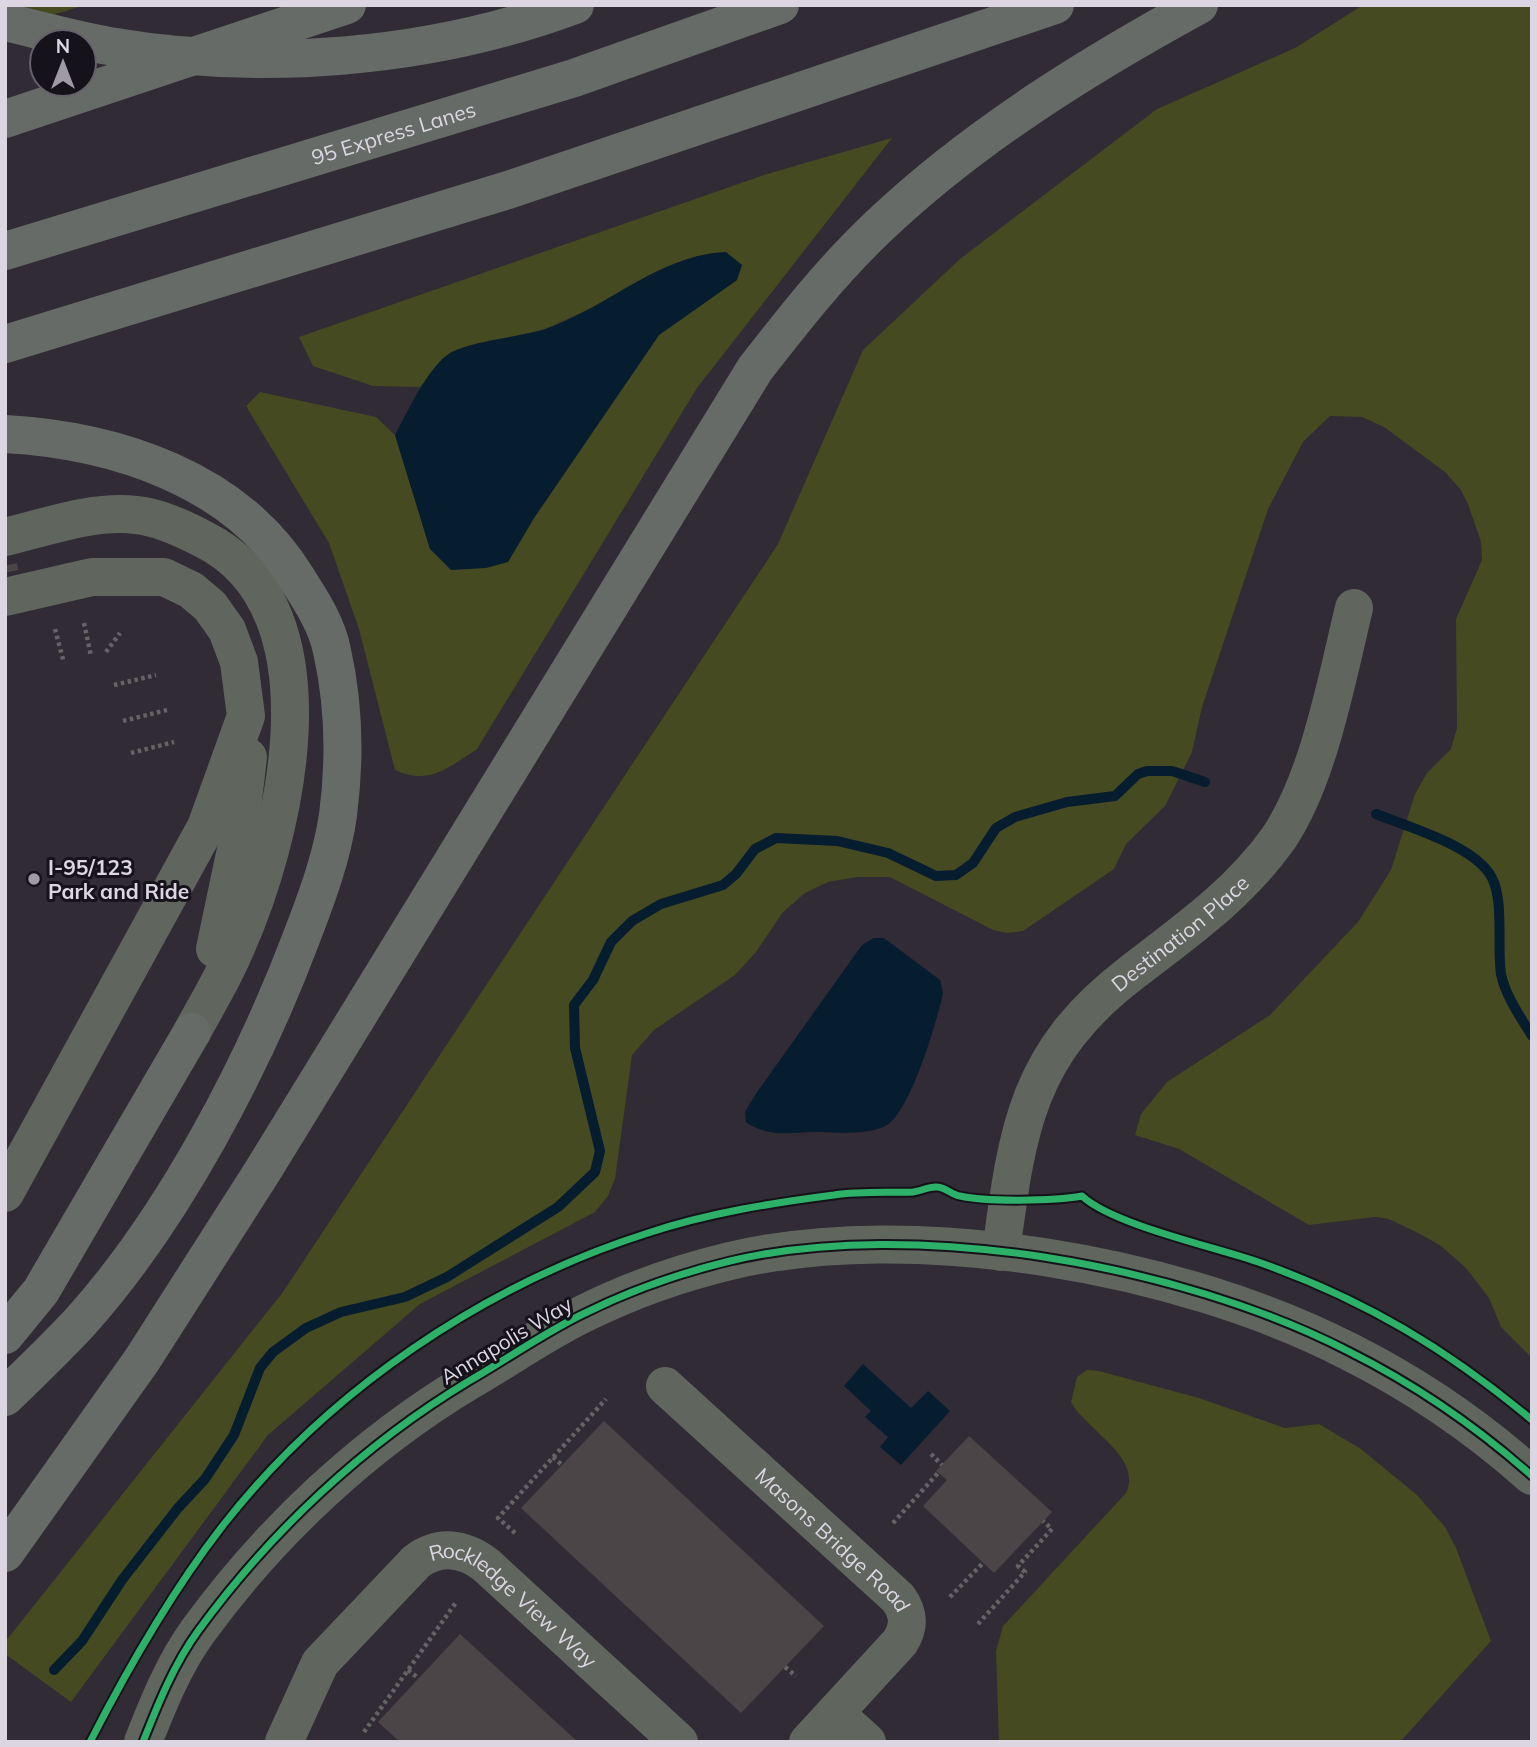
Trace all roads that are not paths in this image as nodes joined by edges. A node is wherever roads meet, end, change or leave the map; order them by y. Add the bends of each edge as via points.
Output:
1 (347, 5) edge
2 (575, 5) edge
3 (779, 5) edge
4 (1055, 5) edge
5 (1199, 5) edge
6 (5, 22) edge
7 (5, 119) edge
8 (5, 251) edge
9 (5, 344) edge
10 (5, 433) edge
11 (5, 537) edge
12 (5, 597) edge
13 (1354, 608) dead end
14 (246, 716) junction
15 (192, 1032) junction
16 (5, 1193) edge
17 (1001, 1252) junction
18 (5, 1335) edge
19 (665, 1386) dead end
20 (5, 1397) edge
21 (1532, 1476) edge
22 (5, 1553) edge
23 (835, 1713) junction
24 (143, 1742) edge
25 (284, 1742) edge
26 (679, 1742) edge
27 (808, 1742) edge
28 (867, 1742) edge

1 - 7 highway
2 - 6 highway, bridge via 473,36 308,57 208,58 108,46
3 - 8 highway, 95 Express Lanes via 574,78
4 - 9 highway via 521,186
5 - 22 highway via 1132,43 946,168 880,225 819,287 755,369 262,1172 142,1360
10 - 20 highway via 75,442 139,458 203,488 251,521 286,562 332,647 343,755 338,816 325,876 285,983 239,1082 137,1250 82,1320
11 - 15 street via 97,515 137,515 181,527 222,548 250,574 272,609 282,642 290,719 286,779 255,899 234,953
12 - 14 street via 92,577 164,577 191,590 227,630 239,662
13 - 17 street, Destination Place via 1327,718 1306,780 1279,837 1207,917 1095,1003 1063,1041 1037,1083 1017,1141
14 - 15 street via 249,771 239,835 217,944
14 - 16 street via 206,827
15 - 18 highway via 41,1291
17 - 21 street, Annapolis Way via 1162,1283 1235,1305 1325,1341 1450,1412
17 - 24 street, Annapolis Way via 907,1244 774,1252 684,1275 572,1320 431,1404 379,1442 294,1521 197,1632
19 - 23 street, Masons Bridge Road via 906,1610 908,1626 900,1642
23 - 27 street, Masons Bridge Road
23 - 28 street
25 - 26 street, Rockledge View Way via 312,1678 332,1647 416,1562 432,1552 450,1549 469,1553 486,1565

